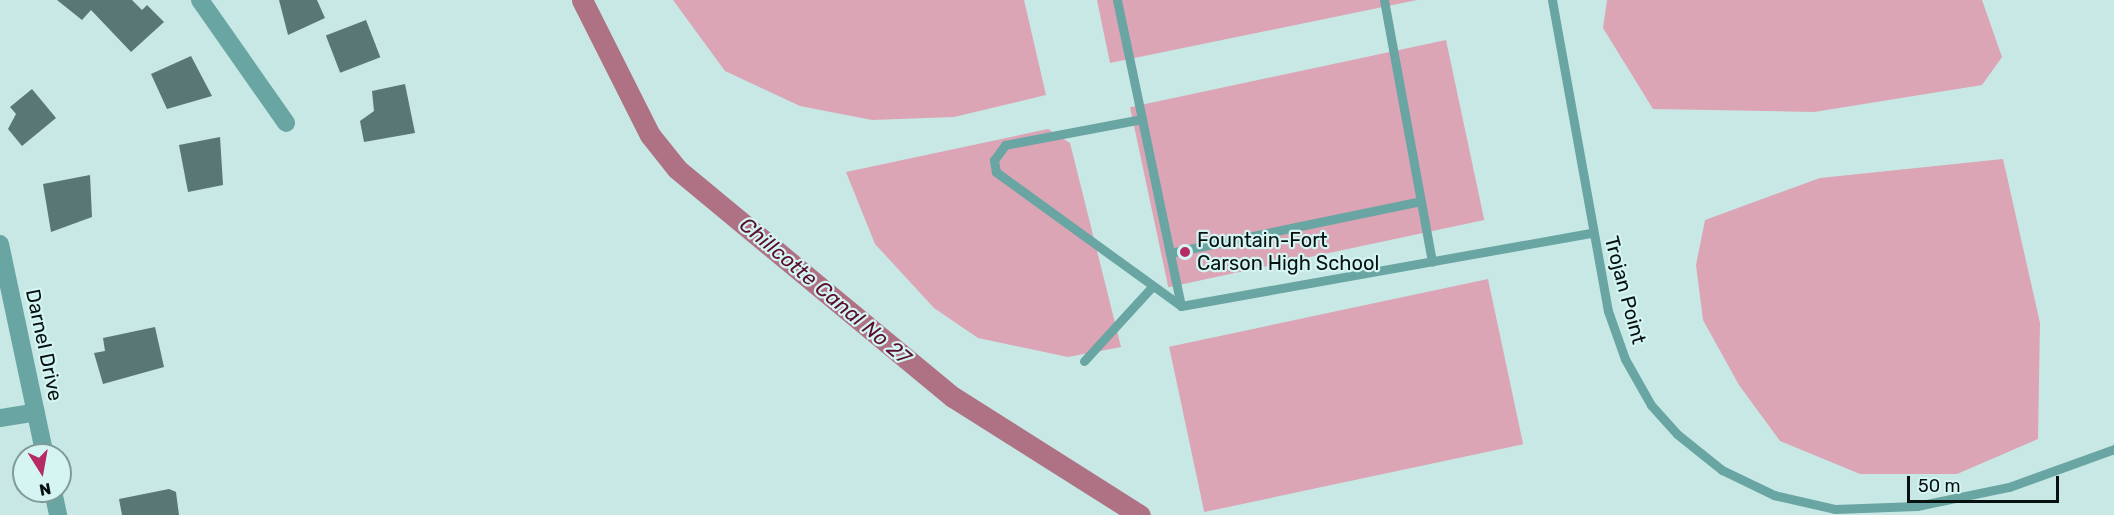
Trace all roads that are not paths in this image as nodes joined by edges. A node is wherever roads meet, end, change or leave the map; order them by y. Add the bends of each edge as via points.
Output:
1 (200, 0) edge
2 (1117, 0) edge
3 (1384, 0) edge
4 (1552, 0) edge
5 (1142, 119) junction
6 (286, 123) dead end
7 (1421, 201) junction
8 (1591, 233) junction
9 (0, 244) edge
10 (1170, 253) junction
11 (1432, 262) junction
12 (1151, 288) junction
13 (1181, 306) junction
14 (1084, 361) dead end
15 (36, 412) junction
16 (0, 418) edge
17 (42, 443) edge
18 (2114, 449) edge

1 - 6 street
2 - 5 lane
3 - 7 lane
4 - 8 lane, Trojan Point
5 - 10 lane
5 - 12 lane via 1005,145 994,160 996,172
7 - 10 lane
7 - 11 lane
8 - 11 lane
8 - 18 lane, Trojan Point via 1608,311 1625,359 1651,405 1722,470 1774,495 1835,509 1917,506 2009,487
9 - 15 street, Darnel Drive
10 - 13 lane
11 - 13 lane
12 - 13 lane
12 - 14 lane
15 - 16 street
15 - 17 street, Darnel Drive

